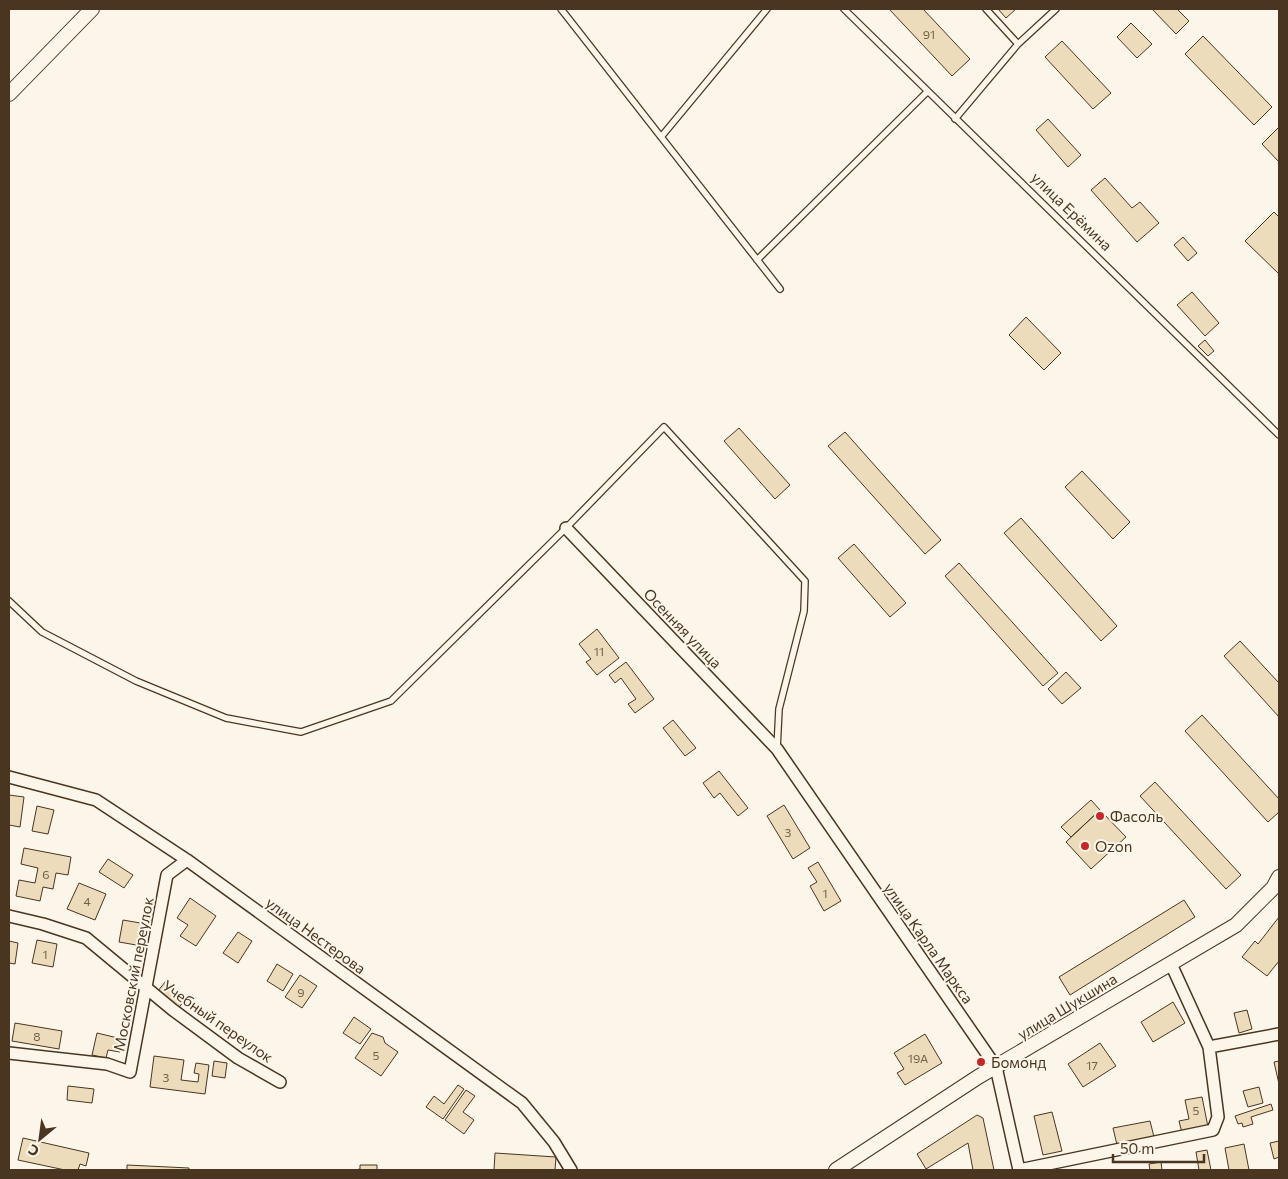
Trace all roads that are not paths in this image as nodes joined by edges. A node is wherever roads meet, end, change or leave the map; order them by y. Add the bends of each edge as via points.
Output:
1 (92, 9) edge
2 (561, 9) edge
3 (767, 9) edge
4 (844, 9) edge
5 (986, 9) edge
6 (1056, 9) edge
7 (1018, 44) junction
8 (927, 92) junction
9 (9, 94) edge
10 (955, 119) junction
11 (661, 137) junction
12 (757, 260) junction
13 (780, 289) dead end
14 (1279, 435) edge
15 (566, 528) junction
16 (9, 601) edge
17 (777, 749) junction
18 (9, 777) edge
19 (186, 860) junction
20 (1279, 876) edge
21 (9, 916) edge
22 (1171, 964) junction
23 (144, 986) junction
24 (1279, 1034) edge
25 (1209, 1047) junction
26 (9, 1053) edge
27 (996, 1067) junction
28 (280, 1082) dead end
29 (571, 1170) edge
30 (836, 1170) edge
31 (1019, 1170) edge

1 - 9 street
2 - 11 lane
3 - 11 lane
4 - 8 lane, улица Ерёмина
5 - 7 lane
6 - 7 lane
7 - 10 lane
8 - 10 lane, улица Ерёмина
8 - 12 lane
10 - 14 lane, улица Ерёмина
11 - 12 lane
12 - 13 lane
15 - 16 lane via 391,700 301,732 226,718 136,681 42,632
15 - 17 street, Осенняя улица
15 - 17 lane via 664,427 805,581 804,610 779,709
17 - 27 street, улица Карла Маркса
18 - 19 street, улица Нестерова via 96,800
19 - 23 street, Московский переулок via 167,875
19 - 29 street, улица Нестерова via 522,1103 554,1142
20 - 22 street, улица Шукшина via 1273,888 1236,925
21 - 23 street, Учебный переулок via 86,938
22 - 25 street
22 - 27 street, улица Шукшина
23 - 26 street, Московский переулок via 130,1072 107,1064
23 - 28 street, Учебный переулок via 238,1058
24 - 25 street
25 - 31 street via 1218,1117 1213,1130
27 - 30 street, улица Шукшина
27 - 31 street, улица Карла Маркса

